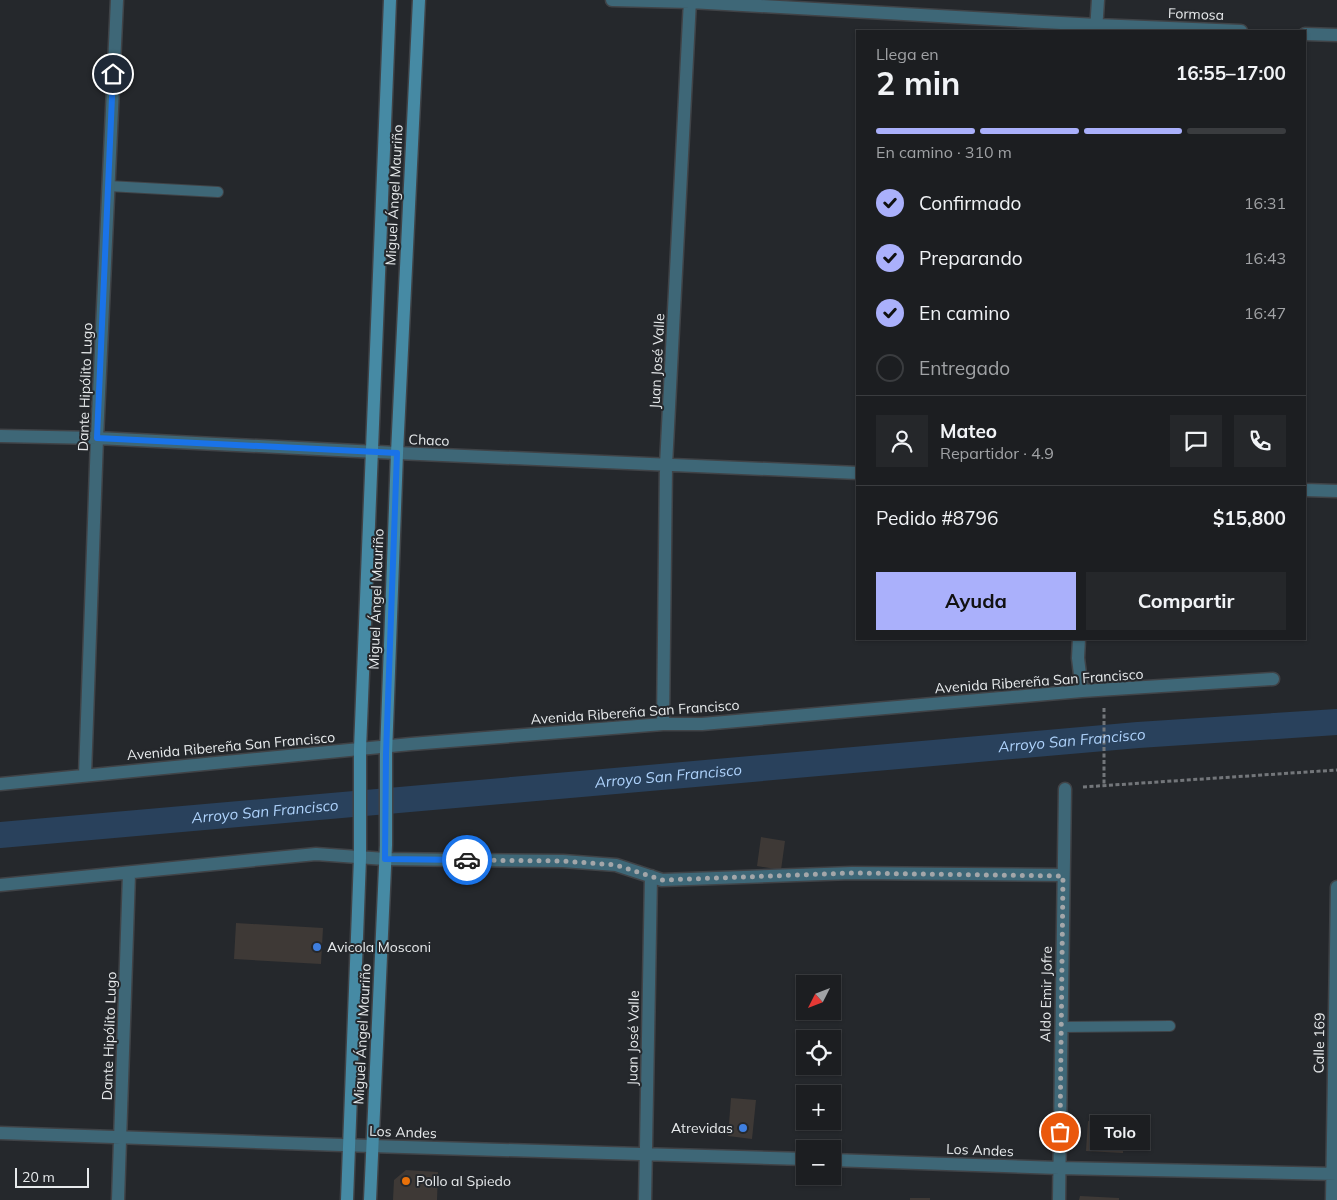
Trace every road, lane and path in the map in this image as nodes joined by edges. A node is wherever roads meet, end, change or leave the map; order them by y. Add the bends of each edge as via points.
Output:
1 (117, 0) edge
2 (390, 0) edge
3 (419, 0) edge
4 (612, 0) edge
5 (1098, 0) edge
6 (690, 1) edge
7 (1096, 28) edge
8 (1193, 30) edge
9 (1306, 34) edge
10 (1337, 35) edge
11 (108, 186) junction
12 (218, 192) dead end
13 (0, 436) edge
14 (97, 438) junction
15 (372, 452) junction
16 (397, 453) junction
17 (666, 465) junction
18 (856, 473) edge
19 (1306, 490) edge
20 (1337, 491) edge
21 (1079, 640) edge
22 (1273, 679) dead end
23 (1082, 691) junction
24 (1104, 706) dead end
25 (663, 724) junction
26 (386, 746) junction
27 (360, 748) junction
28 (1337, 770) edge
29 (85, 775) junction
30 (0, 784) edge
31 (1104, 785) junction
32 (1066, 789) joint
33 (361, 853) junction
34 (385, 859) junction
35 (129, 874) junction
36 (651, 876) junction
37 (1063, 876) junction
38 (0, 885) edge
39 (1337, 887) edge
40 (1170, 1026) dead end
41 (1061, 1027) junction
42 (0, 1133) edge
43 (121, 1137) junction
44 (348, 1146) junction
45 (372, 1146) junction
46 (646, 1154) junction
47 (796, 1159) edge
48 (841, 1160) edge
49 (1060, 1168) junction
50 (1334, 1174) edge
51 (118, 1200) edge
52 (347, 1200) edge
53 (370, 1200) edge
54 (645, 1200) edge
55 (1059, 1200) edge
56 (1332, 1200) edge

1 - 11 street, Dante Hipólito Lugo
2 - 15 main road, Miguel Ángel Mauriño
3 - 16 main road, Miguel Ángel Mauriño
4 - 6 street, Formosa
5 - 7 street
6 - 7 street, Formosa
6 - 17 street, Juan José Valle
7 - 8 street, Formosa
9 - 10 street
11 - 12 lane
11 - 14 street, Dante Hipólito Lugo
13 - 14 street, Chaco
14 - 15 street, Chaco
14 - 29 street, Dante Hipólito Lugo
15 - 16 street, Chaco
15 - 27 main road, Miguel Ángel Mauriño
16 - 17 street, Chaco
16 - 26 main road, Miguel Ángel Mauriño
17 - 18 street, Chaco
17 - 25 street, Juan José Valle
19 - 20 street
21 - 23 street
22 - 23 street, Avenida Ribereña San Francisco
23 - 25 street, Avenida Ribereña San Francisco via 702,724
24 - 31 path
25 - 26 street, Avenida Ribereña San Francisco
26 - 27 street, Avenida Ribereña San Francisco
26 - 34 main road, Miguel Ángel Mauriño
27 - 29 street, Avenida Ribereña San Francisco
27 - 33 main road, Miguel Ángel Mauriño
28 - 31 path
29 - 30 street, Avenida Ribereña San Francisco
31 - 32 path
32 - 37 street, Aldo Emir Jofre
33 - 34 street
33 - 35 street via 305,855
33 - 44 main road, Miguel Ángel Mauriño
34 - 36 street via 563,861 616,865
34 - 45 main road, Miguel Ángel Mauriño
35 - 38 street
35 - 43 street, Dante Hipólito Lugo
36 - 37 street via 662,880 852,873
36 - 46 street, Juan José Valle
37 - 41 street, Aldo Emir Jofre
39 - 50 street, Calle 169
40 - 41 lane
41 - 49 street, Aldo Emir Jofre
42 - 43 street, Los Andes
43 - 44 street, Los Andes
43 - 51 street, Dante Hipólito Lugo
44 - 45 street, Los Andes
44 - 52 main road, Miguel Ángel Mauriño
45 - 46 street, Los Andes
45 - 53 main road, Miguel Ángel Mauriño
46 - 47 street, Los Andes
46 - 54 street, Juan José Valle
48 - 49 street, Los Andes
49 - 50 street, Los Andes
49 - 55 street, Aldo Emir Jofre
50 - 56 street, Calle 169

